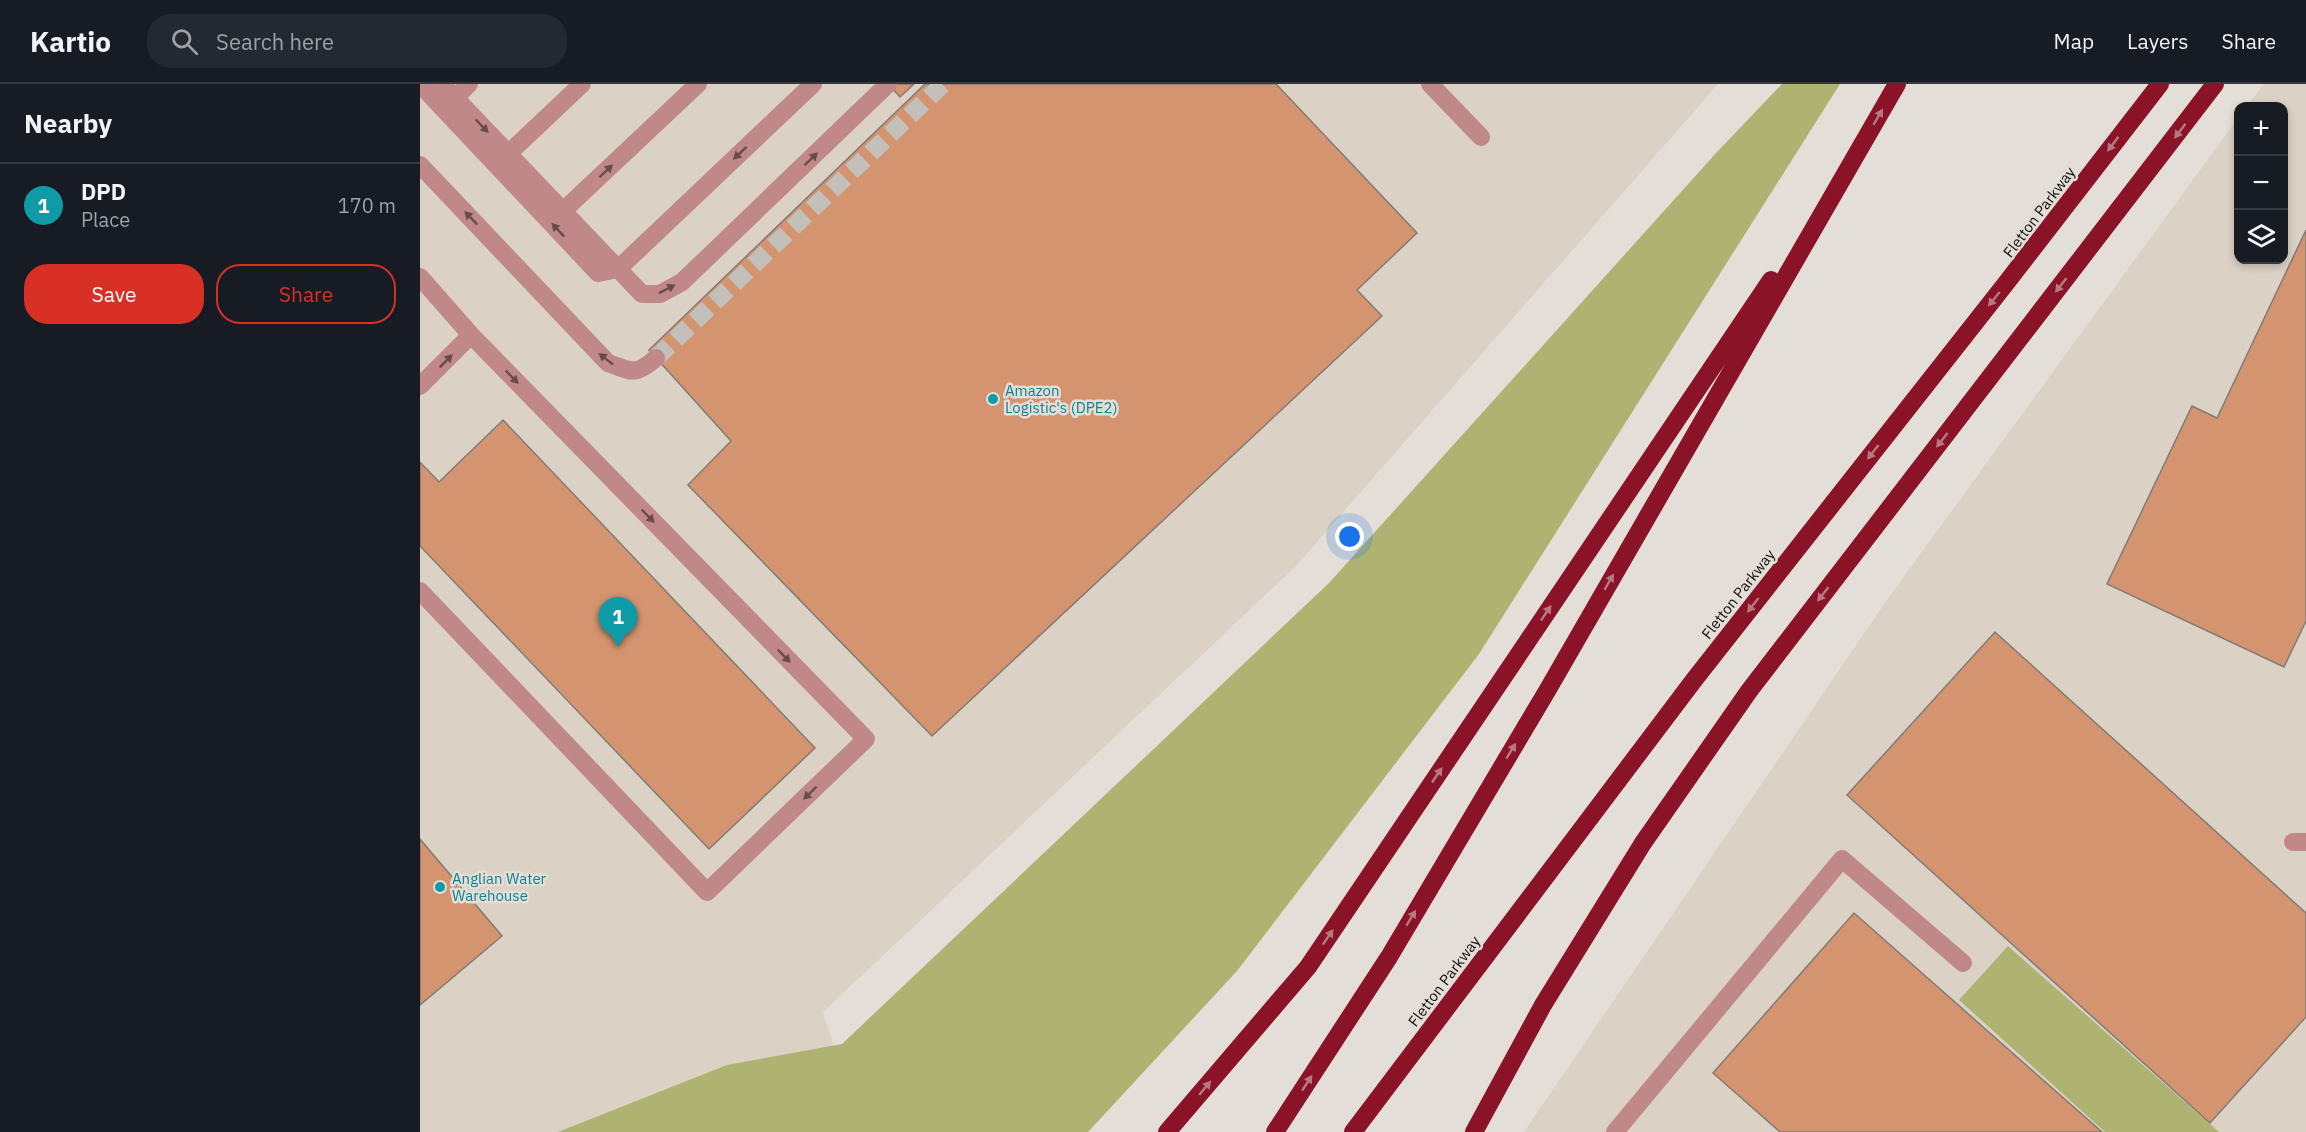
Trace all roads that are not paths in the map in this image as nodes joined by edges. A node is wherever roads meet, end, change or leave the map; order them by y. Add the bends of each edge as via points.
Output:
1 (420, 84) edge
2 (442, 84) edge
3 (469, 84) edge
4 (582, 84) edge
5 (698, 84) edge
6 (813, 84) edge
7 (888, 84) edge
8 (1430, 84) edge
9 (1898, 84) edge
10 (2215, 84) edge
11 (2155, 89) edge
12 (455, 98) junction
13 (1481, 137) dead end
14 (1859, 150) junction
15 (508, 154) junction
16 (420, 165) edge
17 (563, 212) junction
18 (618, 269) junction
19 (420, 277) edge
20 (471, 335) junction
21 (656, 358) tunnel mouth
22 (420, 386) edge
23 (420, 591) edge
24 (1963, 963) dead end
25 (1167, 1132) edge
26 (1275, 1132) edge
27 (1353, 1132) edge
28 (1474, 1132) edge
29 (1615, 1132) edge

18 -> 1 street via 598,273
2 - 12 street
3 - 12 street
4 - 15 street
17 -> 5 street
6 -> 18 street
18 -> 7 street via 642,294 660,294 682,282
8 - 13 street
14 -> 9 highway
10 -> 28 highway via 1749,691 1643,843 1543,1005
11 -> 27 highway, Fletton Parkway via 1694,680
12 -> 15 street
25 -> 14 highway via 1308,966
26 -> 14 highway via 1389,957
15 - 17 street
21 -> 16 street via 631,372 608,363
17 - 18 street
19 - 20 street
22 -> 20 street
20 -> 23 street via 866,740 707,892
24 - 29 street via 1842,858

